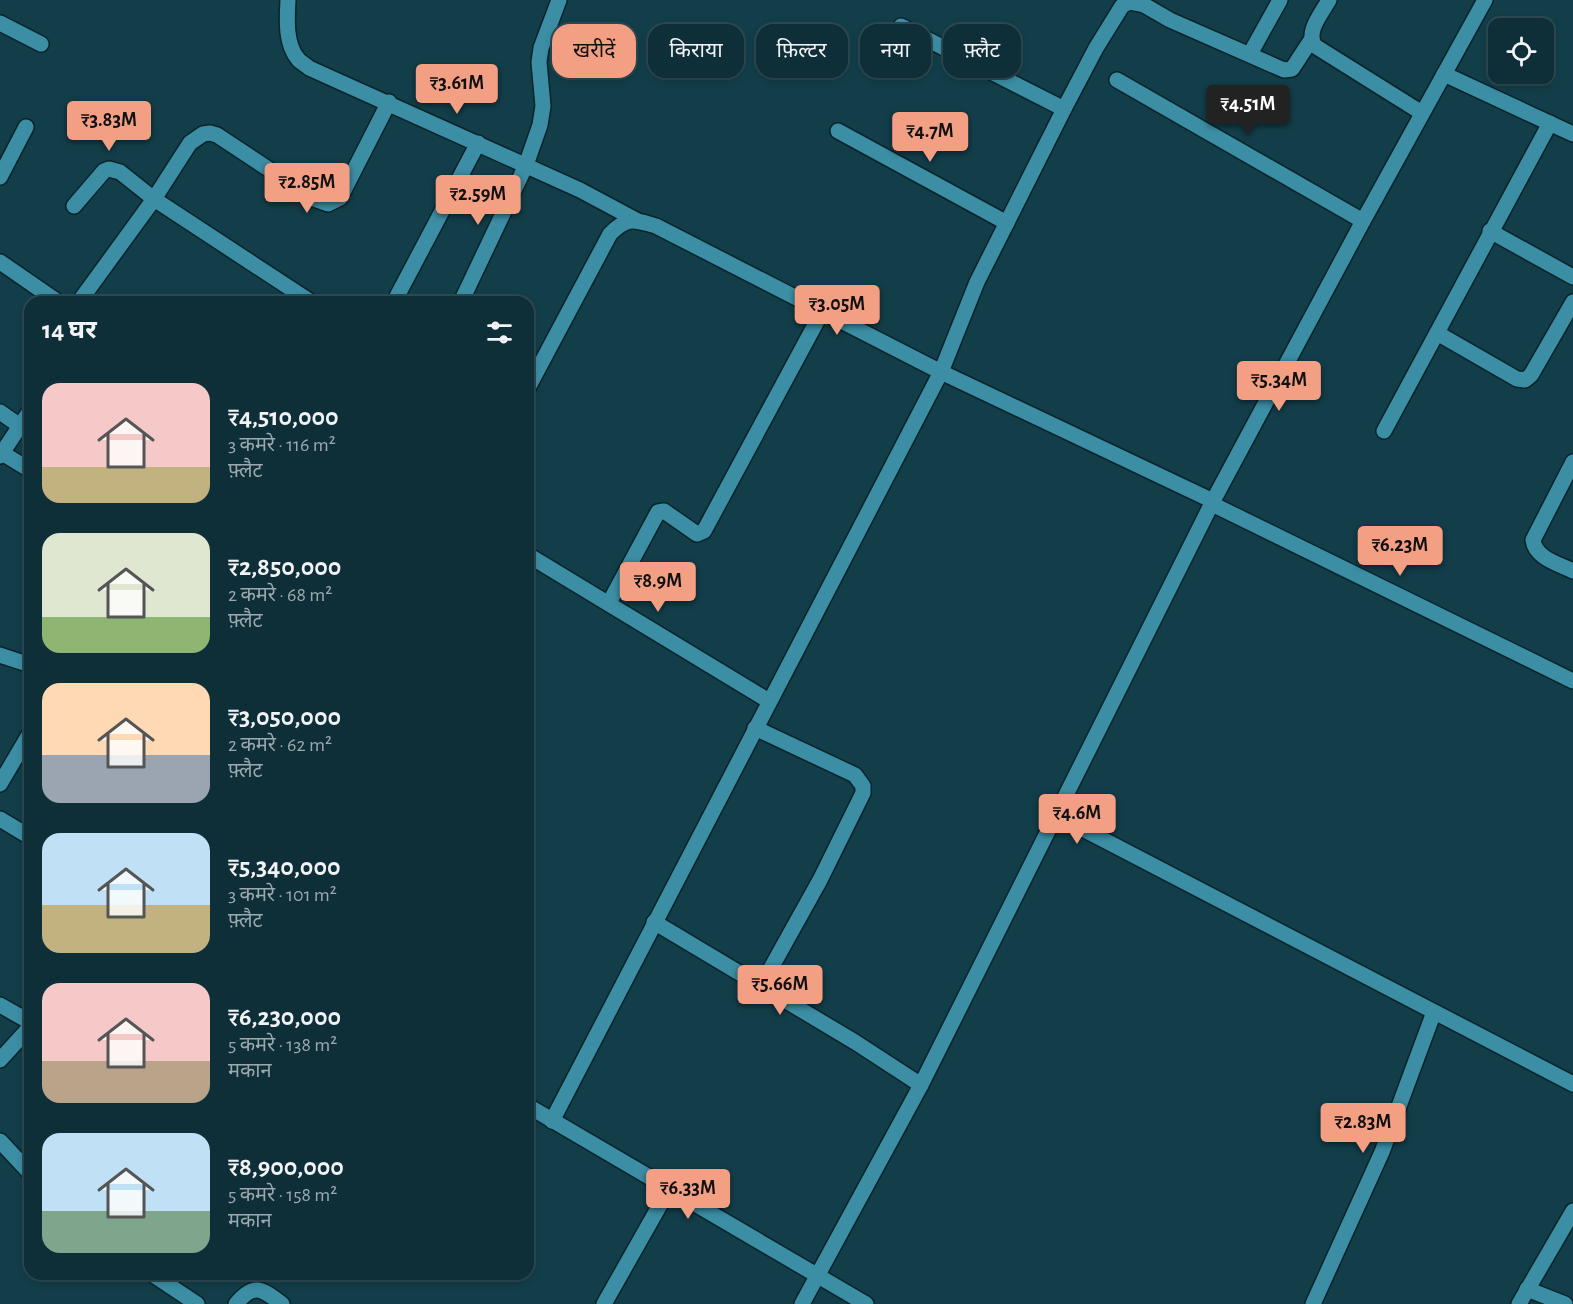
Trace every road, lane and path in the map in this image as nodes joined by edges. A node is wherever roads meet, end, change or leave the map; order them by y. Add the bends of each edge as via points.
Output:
1 (288, 0) edge
2 (559, 0) edge
3 (1280, 0) edge
4 (1329, 0) edge
5 (1485, 0) edge
6 (1145, 3) edge
7 (0, 23) edge
8 (1311, 40) junction
9 (931, 41) edge
10 (41, 44) dead end
11 (1250, 54) junction
12 (1444, 74) junction
13 (1117, 80) dead end
14 (389, 102) junction
15 (1064, 109) junction
16 (1422, 113) junction
17 (1550, 123) junction
18 (26, 127) dead end
19 (838, 131) dead end
20 (1573, 134) edge
21 (478, 143) junction
22 (526, 165) junction
23 (0, 177) edge
24 (154, 198) junction
25 (74, 206) dead end
26 (638, 221) junction
27 (1363, 221) junction
28 (1007, 224) junction
29 (1490, 231) junction
30 (0, 262) edge
31 (1573, 277) edge
32 (49, 296) edge
33 (83, 296) edge
34 (302, 296) edge
35 (397, 296) edge
36 (464, 296) edge
37 (1573, 302) edge
38 (823, 310) junction
39 (1437, 333) junction
40 (941, 372) junction
41 (534, 377) edge
42 (0, 412) edge
43 (24, 420) edge
44 (20, 426) junction
45 (1384, 430) dead end
46 (1, 455) edge
47 (1573, 462) edge
48 (24, 467) edge
49 (1212, 502) junction
50 (534, 559) edge
51 (1573, 571) edge
52 (609, 603) junction
53 (0, 655) edge
54 (24, 663) edge
55 (1573, 681) edge
56 (769, 700) junction
57 (755, 728) junction
58 (24, 743) edge
59 (0, 784) edge
60 (1056, 815) junction
61 (0, 819) edge
62 (24, 833) edge
63 (654, 922) junction
64 (761, 986) junction
65 (0, 1005) edge
66 (1434, 1012) junction
67 (24, 1019) edge
68 (24, 1034) edge
69 (0, 1060) edge
70 (1573, 1084) edge
71 (921, 1085) junction
72 (534, 1110) edge
73 (552, 1121) junction
74 (0, 1141) edge
75 (24, 1167) edge
76 (669, 1190) junction
77 (1573, 1210) edge
78 (817, 1276) junction
79 (161, 1280) edge
80 (1527, 1289) junction
81 (197, 1304) edge
82 (236, 1304) edge
83 (282, 1304) edge
84 (604, 1304) edge
85 (802, 1304) edge
86 (866, 1304) edge
87 (1313, 1304) edge
88 (1519, 1304) edge
89 (1565, 1304) edge

1 - 14 street via 287,23 297,58 309,68
2 - 22 street via 540,48 543,106
3 - 11 street
4 - 8 street
5 - 12 street
6 - 11 street via 1170,20
6 - 15 street via 1129,2 1122,6
7 - 10 street
8 - 11 street via 1289,70
8 - 16 street via 1328,56
9 - 15 street
12 - 16 street
12 - 17 street
13 - 27 street
14 - 21 street
14 - 24 street via 336,202 328,204 314,199 210,133 190,143
15 - 28 street
16 - 27 street
17 - 20 street
17 - 29 street
18 - 23 street
19 - 28 street
21 - 22 street
21 - 35 street
22 - 26 street
22 - 36 street
24 - 25 street via 120,172 109,169
24 - 33 street
24 - 34 street
26 - 38 street via 656,226
26 - 41 street via 622,222 610,234
27 - 49 street
28 - 40 street via 977,282
29 - 31 street
29 - 39 street
30 - 32 street
37 - 39 street via 1525,380
38 - 40 street
38 - 52 street via 704,531 697,534 658,512
39 - 45 street
40 - 49 street
40 - 56 street
42 - 44 street
43 - 44 street
44 - 46 street
46 - 48 street
47 - 51 street via 1533,540 1541,555
49 - 55 street
49 - 60 street
50 - 52 street
52 - 56 street
53 - 54 street
56 - 57 street
57 - 63 street
57 - 64 street via 855,775 863,786 824,870
58 - 59 street
60 - 66 street
60 - 71 street
61 - 62 street
63 - 64 street
63 - 73 street
64 - 71 street
65 - 67 street
66 - 70 street
66 - 87 street via 1382,1152
68 - 69 street
71 - 78 street
72 - 73 street
73 - 76 street
74 - 75 street
76 - 78 street
76 - 84 street
77 - 80 street
78 - 85 street
78 - 86 street
79 - 81 street
80 - 88 street
80 - 89 street
82 - 83 street via 248,1291 256,1289

